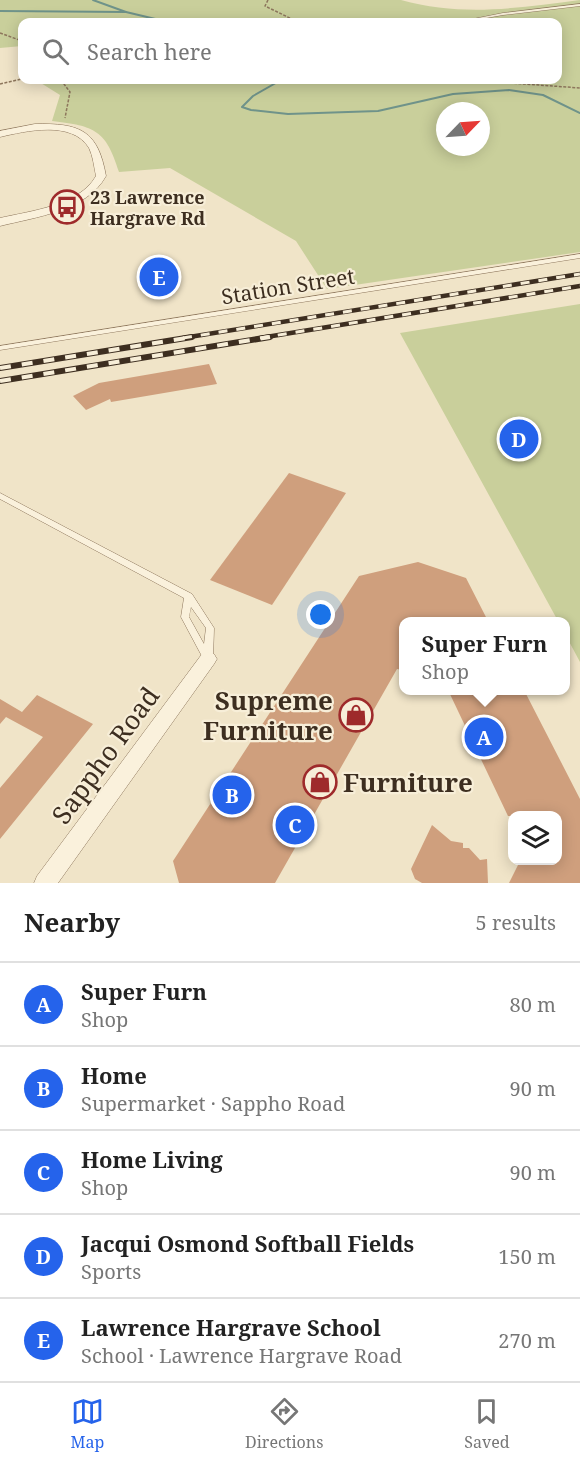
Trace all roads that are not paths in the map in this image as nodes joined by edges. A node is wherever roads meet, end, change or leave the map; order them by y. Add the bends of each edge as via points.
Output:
1 (580, 5) edge
2 (565, 7) junction
3 (580, 10) edge
4 (482, 18) edge
5 (0, 134) edge
6 (0, 222) edge
7 (580, 256) edge
8 (0, 348) edge
9 (0, 496) edge
10 (189, 596) junction
11 (208, 658) junction
12 (45, 883) edge

1 - 2 lane
2 - 3 lane
2 - 4 lane
5 - 6 street via 28,128 58,128 81,135 93,145 101,176 80,197
7 - 8 lane, Station Street
9 - 10 lane
10 - 11 lane via 210,628
10 - 11 lane via 185,617
11 - 12 street, Sappho Road

